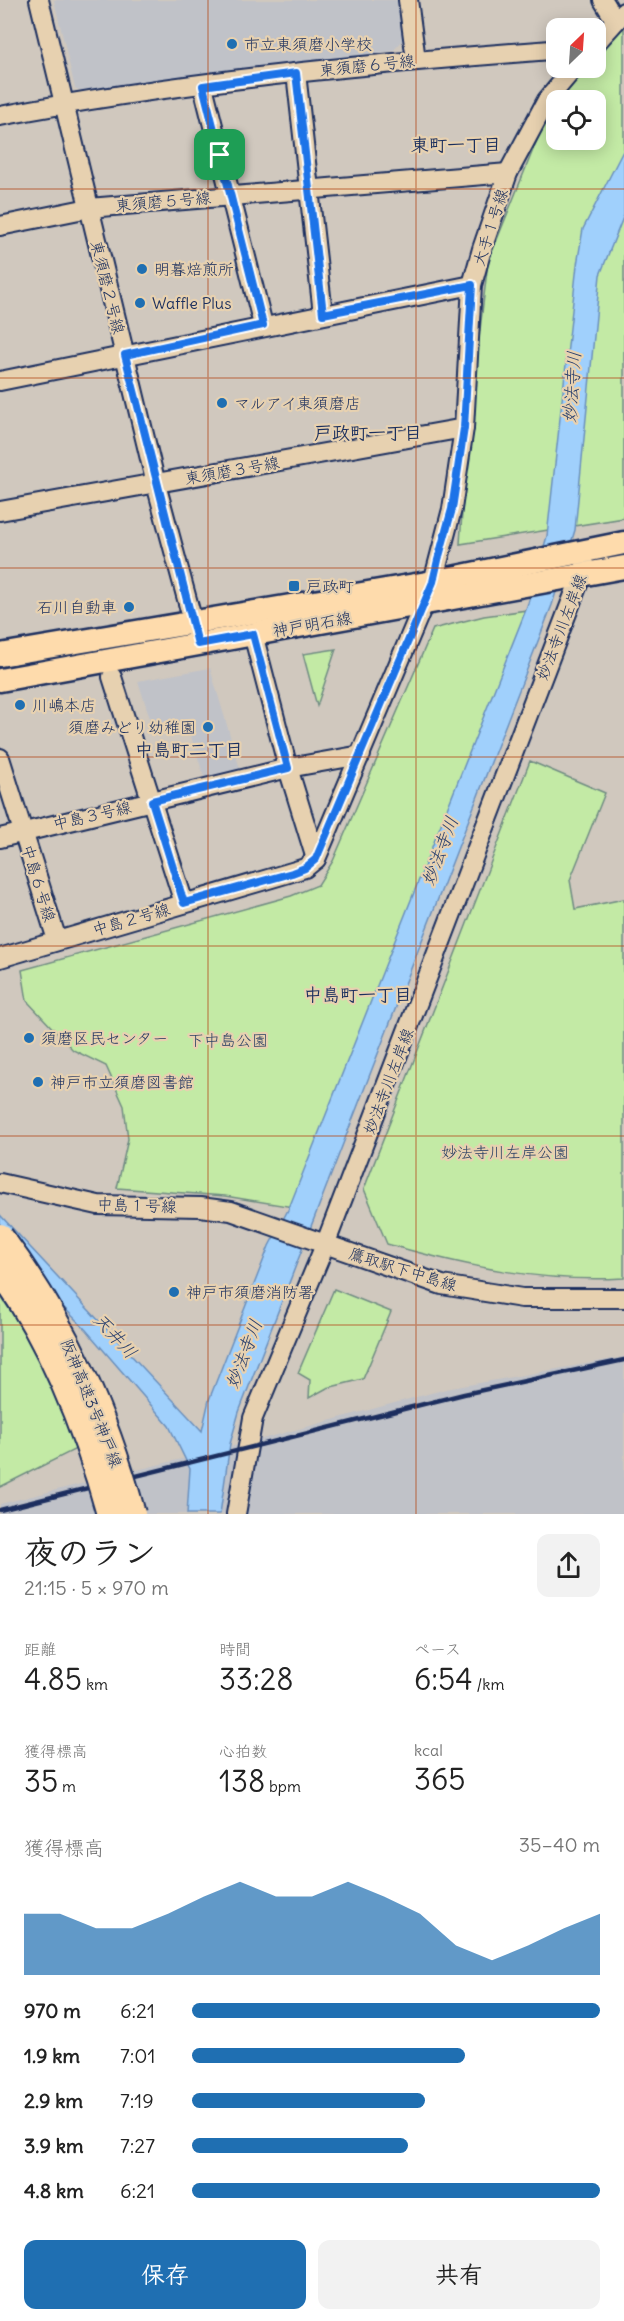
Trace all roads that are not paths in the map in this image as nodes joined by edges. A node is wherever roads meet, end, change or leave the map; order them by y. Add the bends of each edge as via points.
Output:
1 (39, 0) edge
2 (408, 0) edge
3 (603, 0) edge
4 (620, 16) edge
5 (606, 32) edge
6 (546, 50) edge
7 (416, 60) junction
8 (296, 73) junction
9 (566, 78) edge
10 (203, 86) junction
11 (64, 104) junction
12 (0, 116) edge
13 (508, 173) junction
14 (309, 187) junction
15 (230, 195) junction
16 (89, 208) junction
17 (0, 226) edge
18 (472, 285) junction
19 (323, 314) junction
20 (263, 325) junction
21 (125, 355) junction
22 (0, 381) edge
23 (464, 428) junction
24 (156, 484) junction
25 (0, 511) edge
26 (624, 543) edge
27 (590, 550) junction
28 (624, 567) edge
29 (581, 576) junction
30 (433, 582) junction
31 (422, 604) junction
32 (196, 634) junction
33 (253, 634) junction
34 (0, 655) edge
35 (112, 677) dead end
36 (0, 680) edge
37 (361, 755) junction
38 (0, 758) edge
39 (288, 768) junction
40 (152, 801) junction
41 (24, 832) junction
42 (0, 838) edge
43 (316, 859) junction
44 (184, 903) junction
45 (57, 940) junction
46 (0, 958) edge
47 (0, 1183) edge
48 (0, 1237) edge
49 (307, 1238) joint
50 (325, 1245) junction
51 (0, 1269) edge
52 (624, 1298) edge
53 (110, 1514) edge
54 (132, 1514) edge
55 (236, 1514) edge

1 - 11 street, 東須磨２号線
2 - 7 street
3 - 4 street
4 - 5 street
6 - 7 street, 東須磨６号線
7 - 8 street, 東須磨６号線
8 - 10 street, 東須磨６号線
8 - 14 street
9 - 13 street, 大手１号線 via 547,100
10 - 11 street, 東須磨６号線
10 - 15 street
11 - 12 street, 東須磨６号線
11 - 16 street, 東須磨２号線
13 - 14 street, 東須磨５号線
13 - 18 street, 大手１号線
14 - 15 street, 東須磨５号線
14 - 19 street
15 - 16 street, 東須磨５号線
15 - 20 street
16 - 17 street, 東須磨５号線
16 - 21 street, 東須磨２号線
18 - 19 street
18 - 23 street, 大手１号線
19 - 20 street
20 - 21 street
21 - 22 street
21 - 24 street, 東須磨２号線
23 - 24 street, 東須磨３号線
23 - 30 street, 大手１号線 via 452,509
24 - 25 street, 東須磨３号線
24 - 32 street, 東須磨２号線
26 - 27 main road, 神戸明石線
27 - 29 street, 妙法寺川左岸線
27 - 30 main road, 神戸明石線
28 - 29 main road, 神戸明石線
29 - 31 main road, 神戸明石線
29 - 50 street, 妙法寺川左岸線
30 - 31 street
30 - 32 main road, 神戸明石線
31 - 33 main road, 神戸明石線
31 - 37 street
32 - 33 main road, 神戸明石線
32 - 34 main road, 神戸明石線
32 - 36 main road, 神戸明石線
33 - 39 street
35 - 40 street
37 - 39 street, 中島３号線
37 - 43 street
38 - 41 street, 中島６号線
39 - 40 street, 中島３号線
39 - 43 street
40 - 41 street, 中島３号線
40 - 44 street
41 - 42 street, 中島３号線
41 - 45 street, 中島６号線
43 - 44 street, 中島２号線 via 292,873
44 - 45 street, 中島２号線
45 - 46 street, 中島２号線
47 - 49 street, 中島１号線 via 98,1205 231,1211
48 - 54 highway, 阪神高速3号神戸線, bridge via 54,1314 81,1369
49 - 50 street, 鷹取駅下中島線
50 - 52 street, 鷹取駅下中島線 via 442,1285 522,1298
50 - 55 street, 妙法寺川左岸線 via 253,1418
51 - 53 highway, 阪神高速3号神戸線, bridge via 37,1324 61,1373 100,1476

